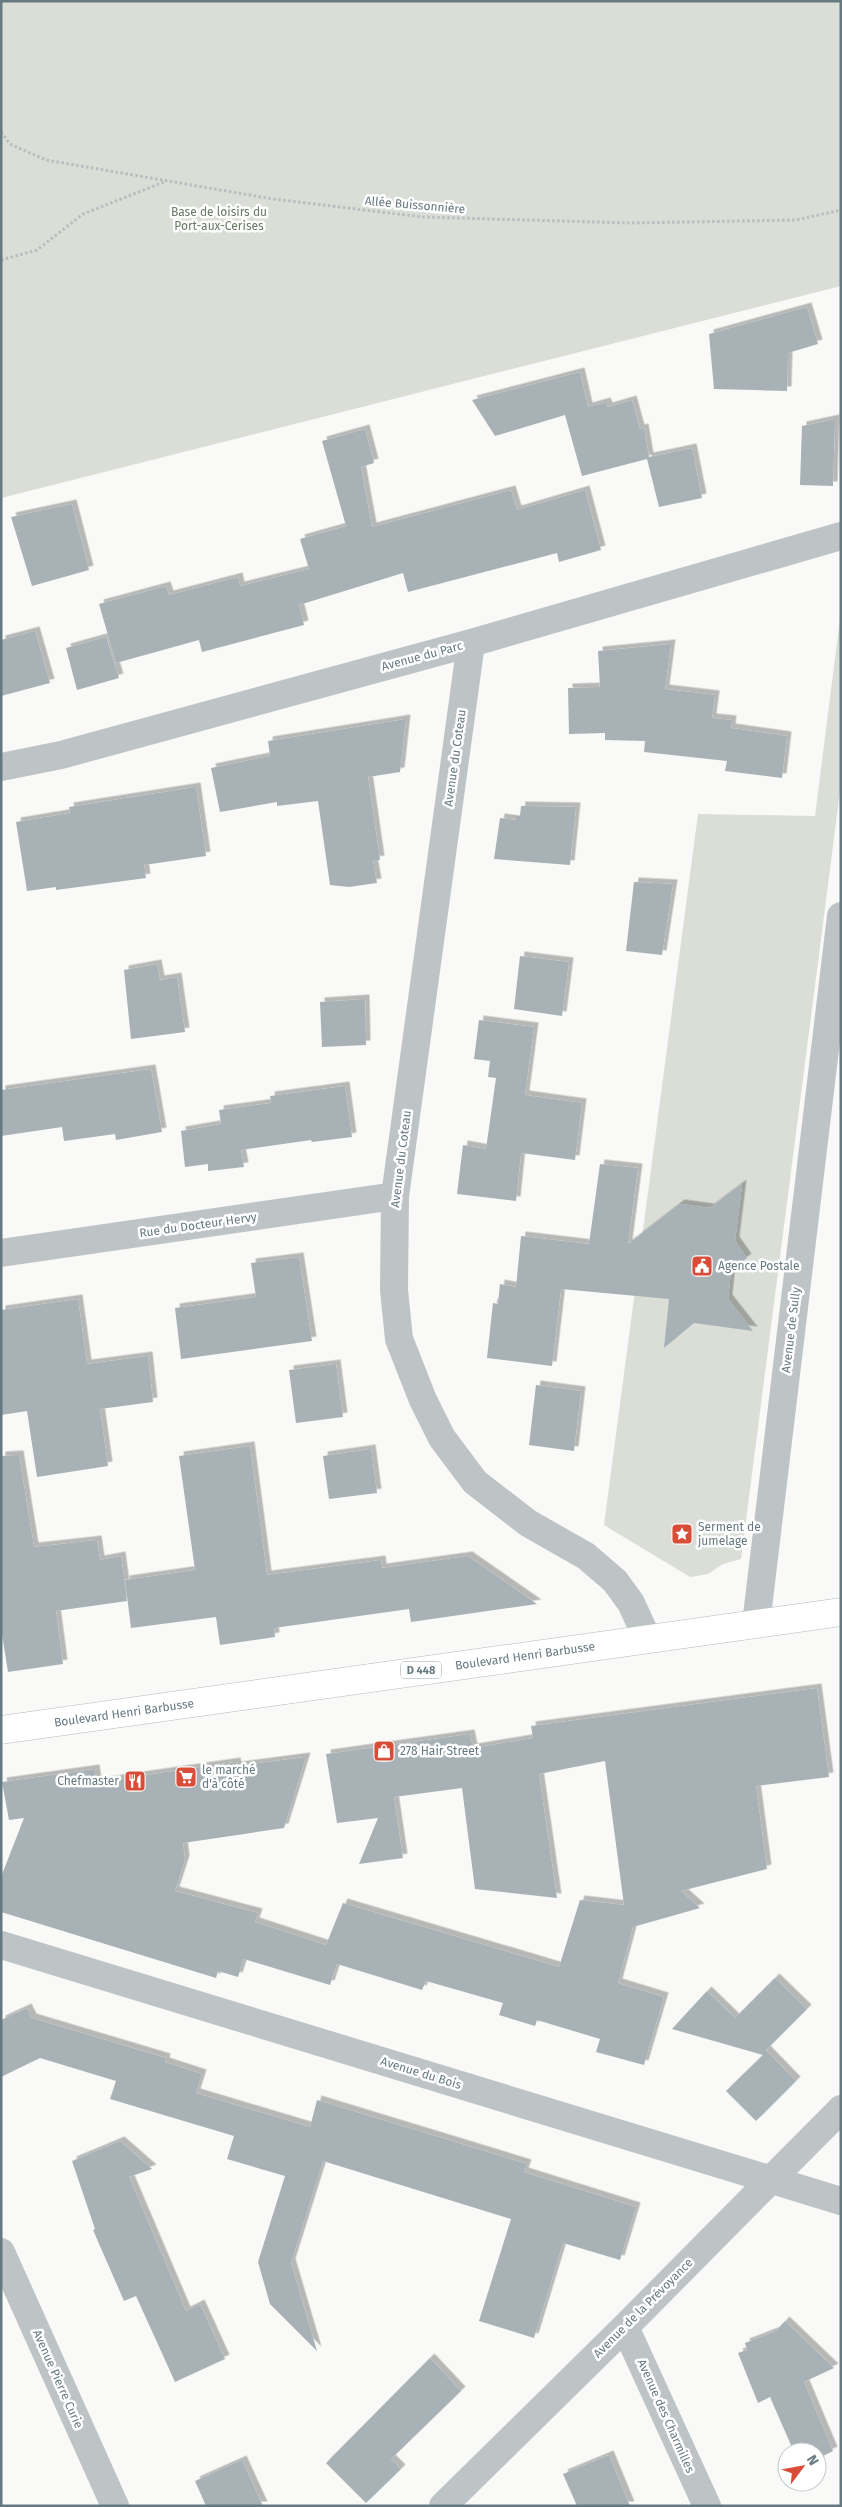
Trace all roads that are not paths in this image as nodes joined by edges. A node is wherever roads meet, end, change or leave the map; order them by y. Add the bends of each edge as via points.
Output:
1 (841, 536) edge
2 (470, 643) junction
3 (1, 767) edge
4 (841, 916) edge
5 (395, 1196) junction
6 (1, 1253) edge
7 (841, 1612) edge
8 (756, 1624) junction
9 (648, 1638) junction
10 (1, 1730) edge
11 (1, 1945) edge
12 (841, 2109) edge
13 (770, 2179) junction
14 (841, 2201) edge
15 (1, 2252) edge
16 (625, 2327) junction
17 (115, 2506) edge
18 (443, 2506) edge
19 (707, 2506) edge

1 - 2 street, Avenue du Parc
2 - 3 street, Avenue du Parc via 61,755
2 - 5 street, Avenue du Coteau
4 - 8 street, Avenue de Sully
5 - 6 street, Rue du Docteur Hervy
5 - 9 street, Avenue du Coteau via 394,1290 399,1339 442,1438 475,1482 528,1524 586,1556 615,1581
7 - 8 main road, Boulevard Henri Barbusse / D 448
8 - 9 main road, Boulevard Henri Barbusse / D 448
9 - 10 main road, Boulevard Henri Barbusse / D 448
11 - 13 street, Avenue du Bois
12 - 13 street, Avenue de la Prévoyance
13 - 14 street, Avenue du Bois
13 - 16 street, Avenue de la Prévoyance
15 - 17 street, Avenue Pierre Curie
16 - 18 street, Avenue de la Prévoyance
16 - 19 street, Avenue des Charmilles

